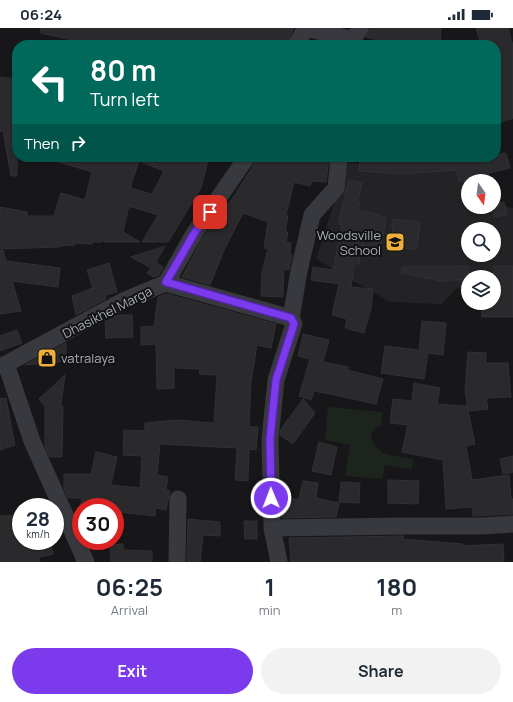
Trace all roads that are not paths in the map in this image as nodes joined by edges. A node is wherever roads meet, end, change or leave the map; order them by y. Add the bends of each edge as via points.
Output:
1 (305, 28) edge
2 (355, 38) edge
3 (299, 40) edge
4 (244, 162) edge
5 (339, 162) edge
6 (166, 282) junction
7 (291, 318) junction
8 (3, 365) edge
9 (178, 499) dead end
10 (513, 524) edge
11 (272, 528) junction
12 (86, 562) edge
13 (177, 562) edge
14 (279, 562) edge

1 - 2 street
1 - 3 street
4 - 6 street, Dhasikhel Marga via 195,232
5 - 7 street via 336,188 312,215
6 - 7 street
6 - 8 street, Dhasikhel Marga via 125,300
7 - 11 street via 294,324 276,380 270,439
8 - 12 street via 32,441
9 - 13 street
10 - 11 street
11 - 14 street

